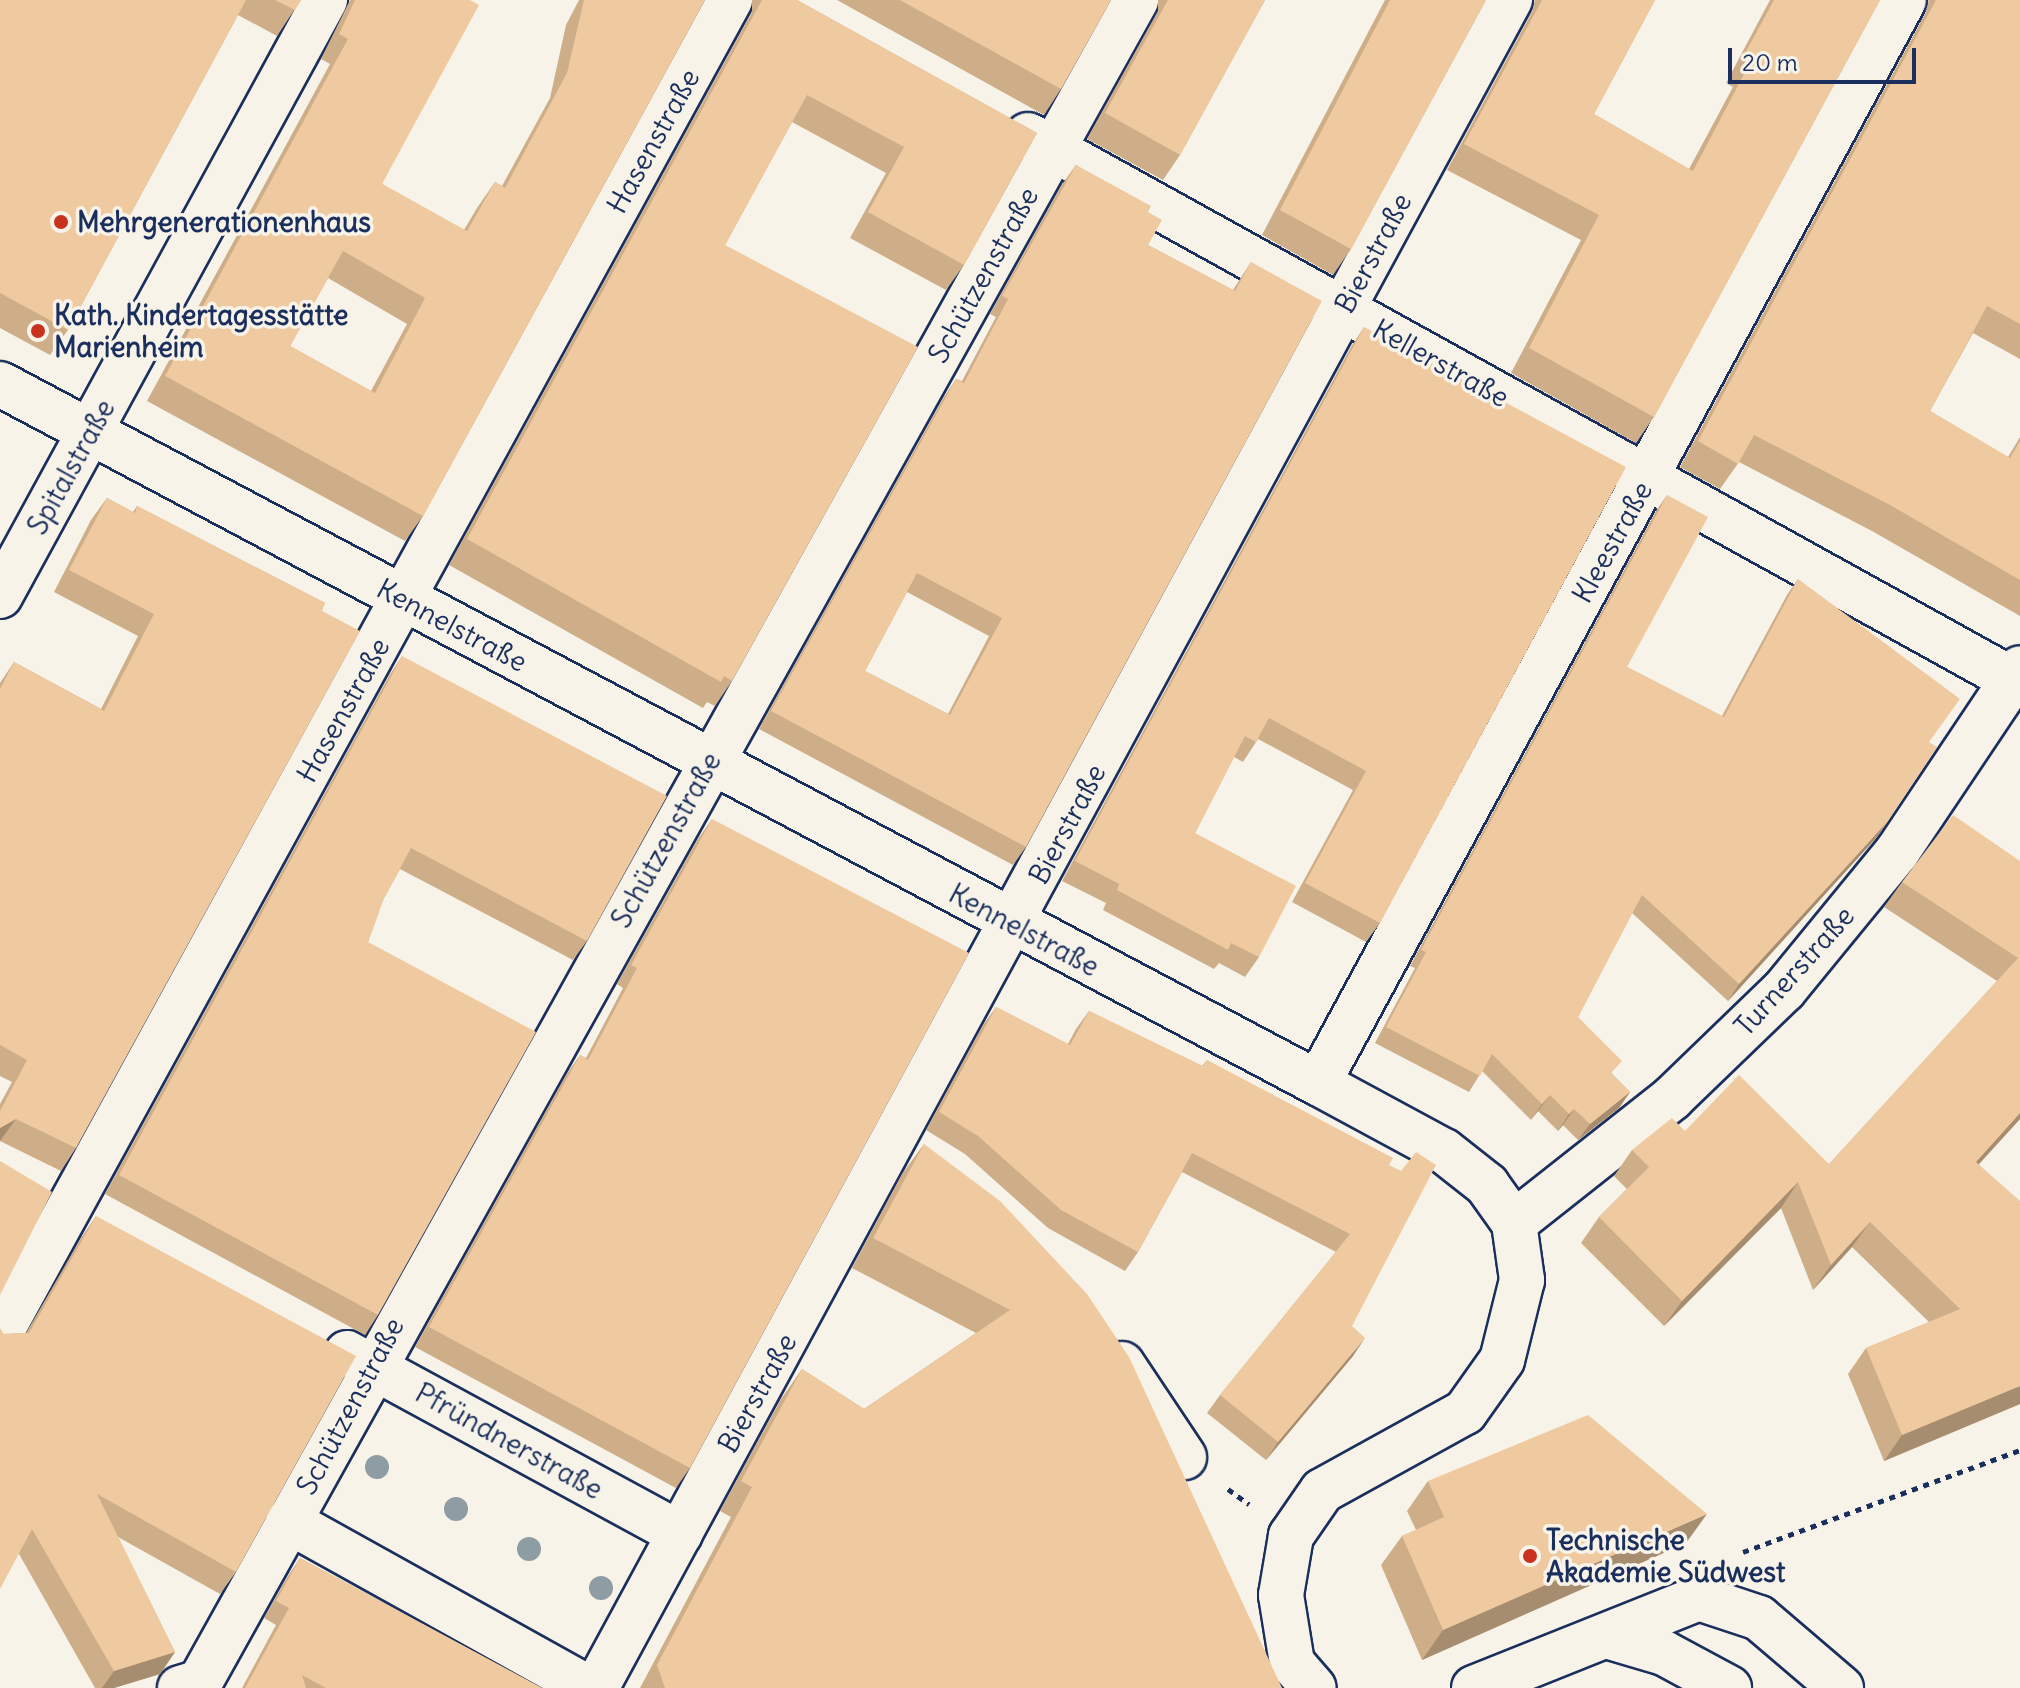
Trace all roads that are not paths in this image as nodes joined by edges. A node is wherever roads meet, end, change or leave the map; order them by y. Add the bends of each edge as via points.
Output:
1 (325, 0) edge
2 (730, 0) edge
3 (1136, 0) edge
4 (1510, 0) edge
5 (1904, 0) edge
6 (986, 112) edge
7 (1053, 149) junction
8 (1343, 309) junction
9 (0, 384) edge
10 (90, 432) junction
11 (1648, 477) junction
12 (0, 596) edge
13 (404, 599) junction
14 (2016, 674) edge
15 (708, 764) junction
16 (1013, 925) junction
17 (1318, 1083) junction
18 (28, 1181) edge
19 (71, 1203) junction
20 (1514, 1223) junction
21 (112, 1225) edge
22 (1100, 1331) edge
23 (0, 1334) edge
24 (316, 1337) edge
25 (371, 1366) junction
26 (1184, 1457) road end
27 (288, 1521) junction
28 (680, 1534) junction
29 (1606, 1636) junction
30 (190, 1685) edge
31 (588, 1688) edge
32 (596, 1688) edge
33 (1314, 1688) edge
34 (1474, 1688) edge
35 (1729, 1688) edge
36 (1841, 1688) edge

1 - 10 street, Spitalstraße
2 - 13 street, Hasenstraße
3 - 7 street, Schützenstraße
4 - 8 street, Bierstraße
5 - 11 street, Kleestraße
6 - 7 street, Kellerstraße
7 - 8 street, Kellerstraße
7 - 15 street, Schützenstraße
8 - 11 street, Kellerstraße
8 - 16 street, Bierstraße
9 - 10 street, Kennelstraße
10 - 12 street, Spitalstraße
10 - 13 street, Kennelstraße
11 - 14 street, Kellerstraße
11 - 17 street, Kleestraße
13 - 15 street, Kennelstraße
13 - 19 street, Hasenstraße
14 - 20 street, Turnerstraße via 1897,852 1784,990 1672,1098
15 - 16 street, Kennelstraße
15 - 25 street, Schützenstraße
16 - 17 street, Kennelstraße
16 - 28 street, Bierstraße via 909,1149
17 - 20 street, Kennelstraße via 1444,1151 1487,1185
18 - 19 street
19 - 21 street
19 - 23 street, Hasenstraße
20 - 33 street, Kennelstraße via 1522,1280 1502,1360 1465,1412 1322,1491 1291,1536 1281,1595 1292,1663
22 - 26 street
24 - 25 street, Pfründnerstraße
25 - 27 street, Schützenstraße
25 - 28 street, Pfründnerstraße
27 - 30 street, Schützenstraße
27 - 31 street
28 - 32 street, Bierstraße
29 - 34 street
29 - 35 street via 1664,1653
29 - 36 street via 1699,1598 1759,1618

